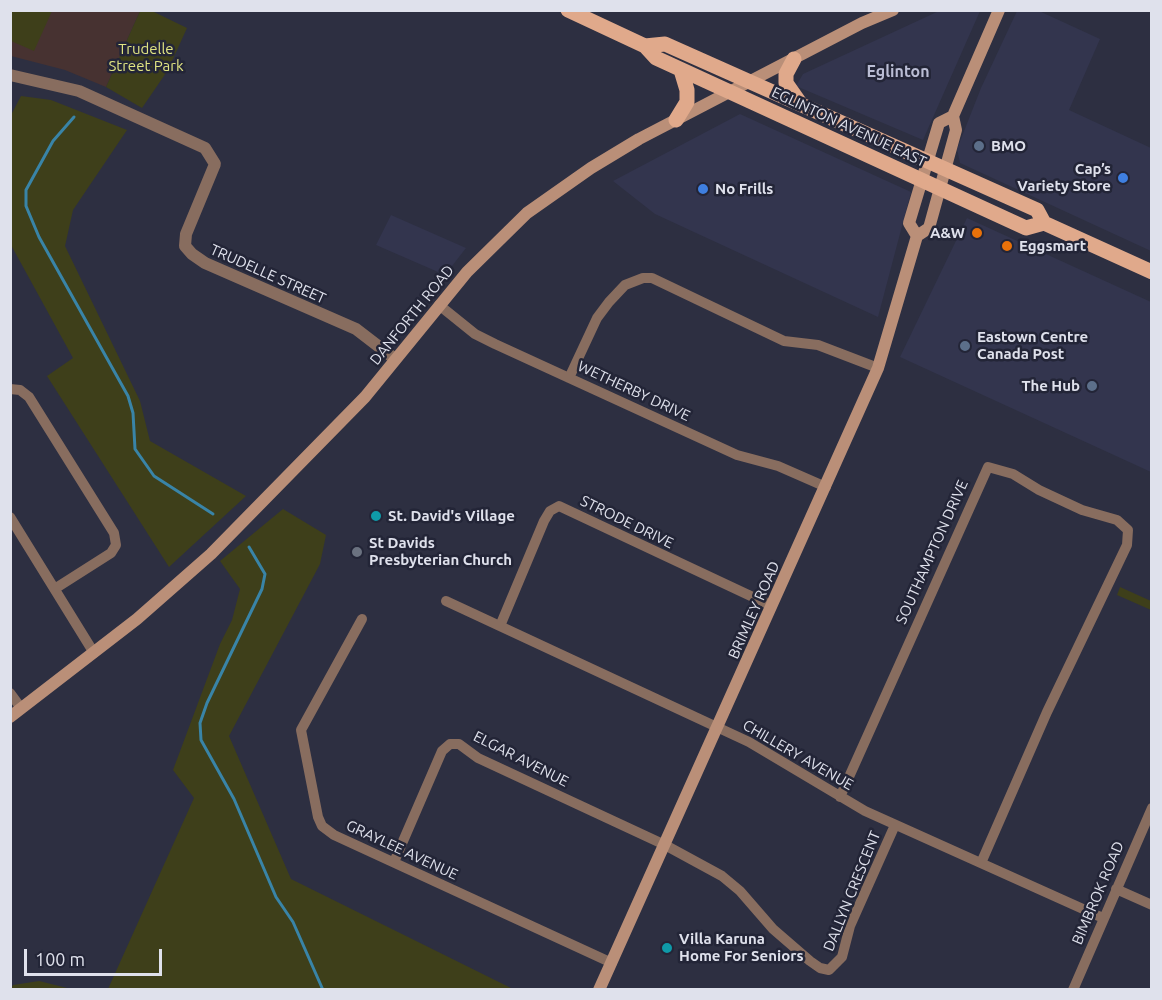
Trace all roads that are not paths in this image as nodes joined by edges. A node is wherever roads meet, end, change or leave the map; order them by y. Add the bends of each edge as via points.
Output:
1 (568, 10) edge
2 (893, 10) edge
3 (997, 12) edge
4 (645, 46) junction
5 (794, 58) junction
6 (681, 70) junction
7 (10, 75) edge
8 (749, 81) junction
9 (729, 92) junction
10 (802, 105) junction
11 (953, 116) junction
12 (676, 120) junction
13 (928, 161) junction
14 (945, 169) junction
15 (922, 180) junction
16 (940, 188) junction
17 (1044, 223) junction
18 (916, 236) junction
19 (1152, 272) edge
20 (439, 305) junction
21 (395, 359) junction
22 (878, 368) junction
23 (569, 378) junction
24 (10, 389) edge
25 (826, 487) junction
26 (10, 517) edge
27 (56, 588) junction
28 (446, 602) dead end
29 (772, 606) junction
30 (362, 619) dead end
31 (500, 626) junction
32 (94, 653) junction
33 (10, 693) edge
34 (21, 708) junction
35 (10, 717) edge
36 (717, 728) junction
37 (840, 797) junction
38 (1152, 808) edge
39 (895, 825) junction
40 (665, 845) junction
41 (394, 862) junction
42 (981, 863) junction
43 (1116, 889) junction
44 (1152, 905) edge
45 (1103, 918) junction
46 (612, 963) junction
47 (600, 990) edge
48 (1073, 990) edge

1 - 4 main road, EGLINTON AVENUE EAST
2 - 5 main road, DANFORTH ROAD
3 - 11 main road, BRIMLEY ROAD
4 - 6 main road, EGLINTON AVENUE EAST via 656,58
4 - 8 main road, EGLINTON AVENUE EAST via 665,44
5 - 8 main road, DANFORTH ROAD
5 - 10 main road via 786,83
6 - 9 main road, EGLINTON AVENUE EAST
6 - 12 main road via 687,102
7 - 21 street, TRUDELLE STREET via 79,91 204,148 215,164 186,234 185,246 192,254 356,329
8 - 9 main road, DANFORTH ROAD
8 - 10 main road, EGLINTON AVENUE EAST
9 - 12 main road, DANFORTH ROAD
9 - 15 main road, EGLINTON AVENUE EAST
10 - 13 main road, EGLINTON AVENUE EAST
11 - 13 main road, BRIMLEY ROAD via 939,123
11 - 14 main road, BRIMLEY ROAD via 956,130
12 - 20 main road, DANFORTH ROAD via 604,159 527,213 485,252
13 - 14 main road, EGLINTON AVENUE EAST
13 - 15 main road, BRIMLEY ROAD
14 - 16 main road, BRIMLEY ROAD
14 - 17 main road, EGLINTON AVENUE EAST via 1037,210
15 - 16 main road, EGLINTON AVENUE EAST
15 - 18 main road, BRIMLEY ROAD via 909,223
16 - 17 main road, EGLINTON AVENUE EAST via 1026,228
16 - 18 main road, BRIMLEY ROAD via 929,228
17 - 19 main road, EGLINTON AVENUE EAST
18 - 22 main road, BRIMLEY ROAD
20 - 21 main road, DANFORTH ROAD
20 - 23 street, WETHERBY DRIVE via 475,334
21 - 32 main road, DANFORTH ROAD via 365,397 211,554
22 - 23 street via 818,345 784,341 652,278 643,278 625,285 597,318
22 - 25 main road, BRIMLEY ROAD
23 - 25 street, WETHERBY DRIVE via 736,455 778,466
24 - 27 street via 29,397 114,533 116,545 111,553
25 - 29 main road, BRIMLEY ROAD
26 - 27 street
27 - 32 street
28 - 31 street, CHILLERY AVENUE
29 - 31 street, STRODE DRIVE via 559,506 544,521
29 - 36 main road, BRIMLEY ROAD
30 - 41 street, GRAYLEE AVENUE via 300,735 322,826
31 - 36 street, CHILLERY AVENUE
32 - 34 main road, DANFORTH ROAD
33 - 34 street
34 - 35 main road, DANFORTH ROAD
36 - 37 street, CHILLERY AVENUE via 781,759
36 - 40 main road, BRIMLEY ROAD
37 - 39 street, CHILLERY AVENUE
37 - 42 street, SOUTHAMPTON DRIVE via 987,467 1013,474 1082,510 1118,520 1128,530 1126,545
38 - 43 street, BIMBROK ROAD
39 - 40 street, DALLYN CRESCENT via 850,926 842,957 829,970 820,968 782,937 722,876
39 - 42 street, CHILLERY AVENUE
40 - 41 street, ELGAR AVENUE via 478,758 466,747 450,744 442,751
40 - 46 main road, BRIMLEY ROAD
41 - 46 street, GRAYLEE AVENUE
42 - 45 street, CHILLERY AVENUE
43 - 44 street
43 - 45 street, BIMBROK ROAD
45 - 48 street, BIMBROK ROAD
46 - 47 main road, BRIMLEY ROAD

